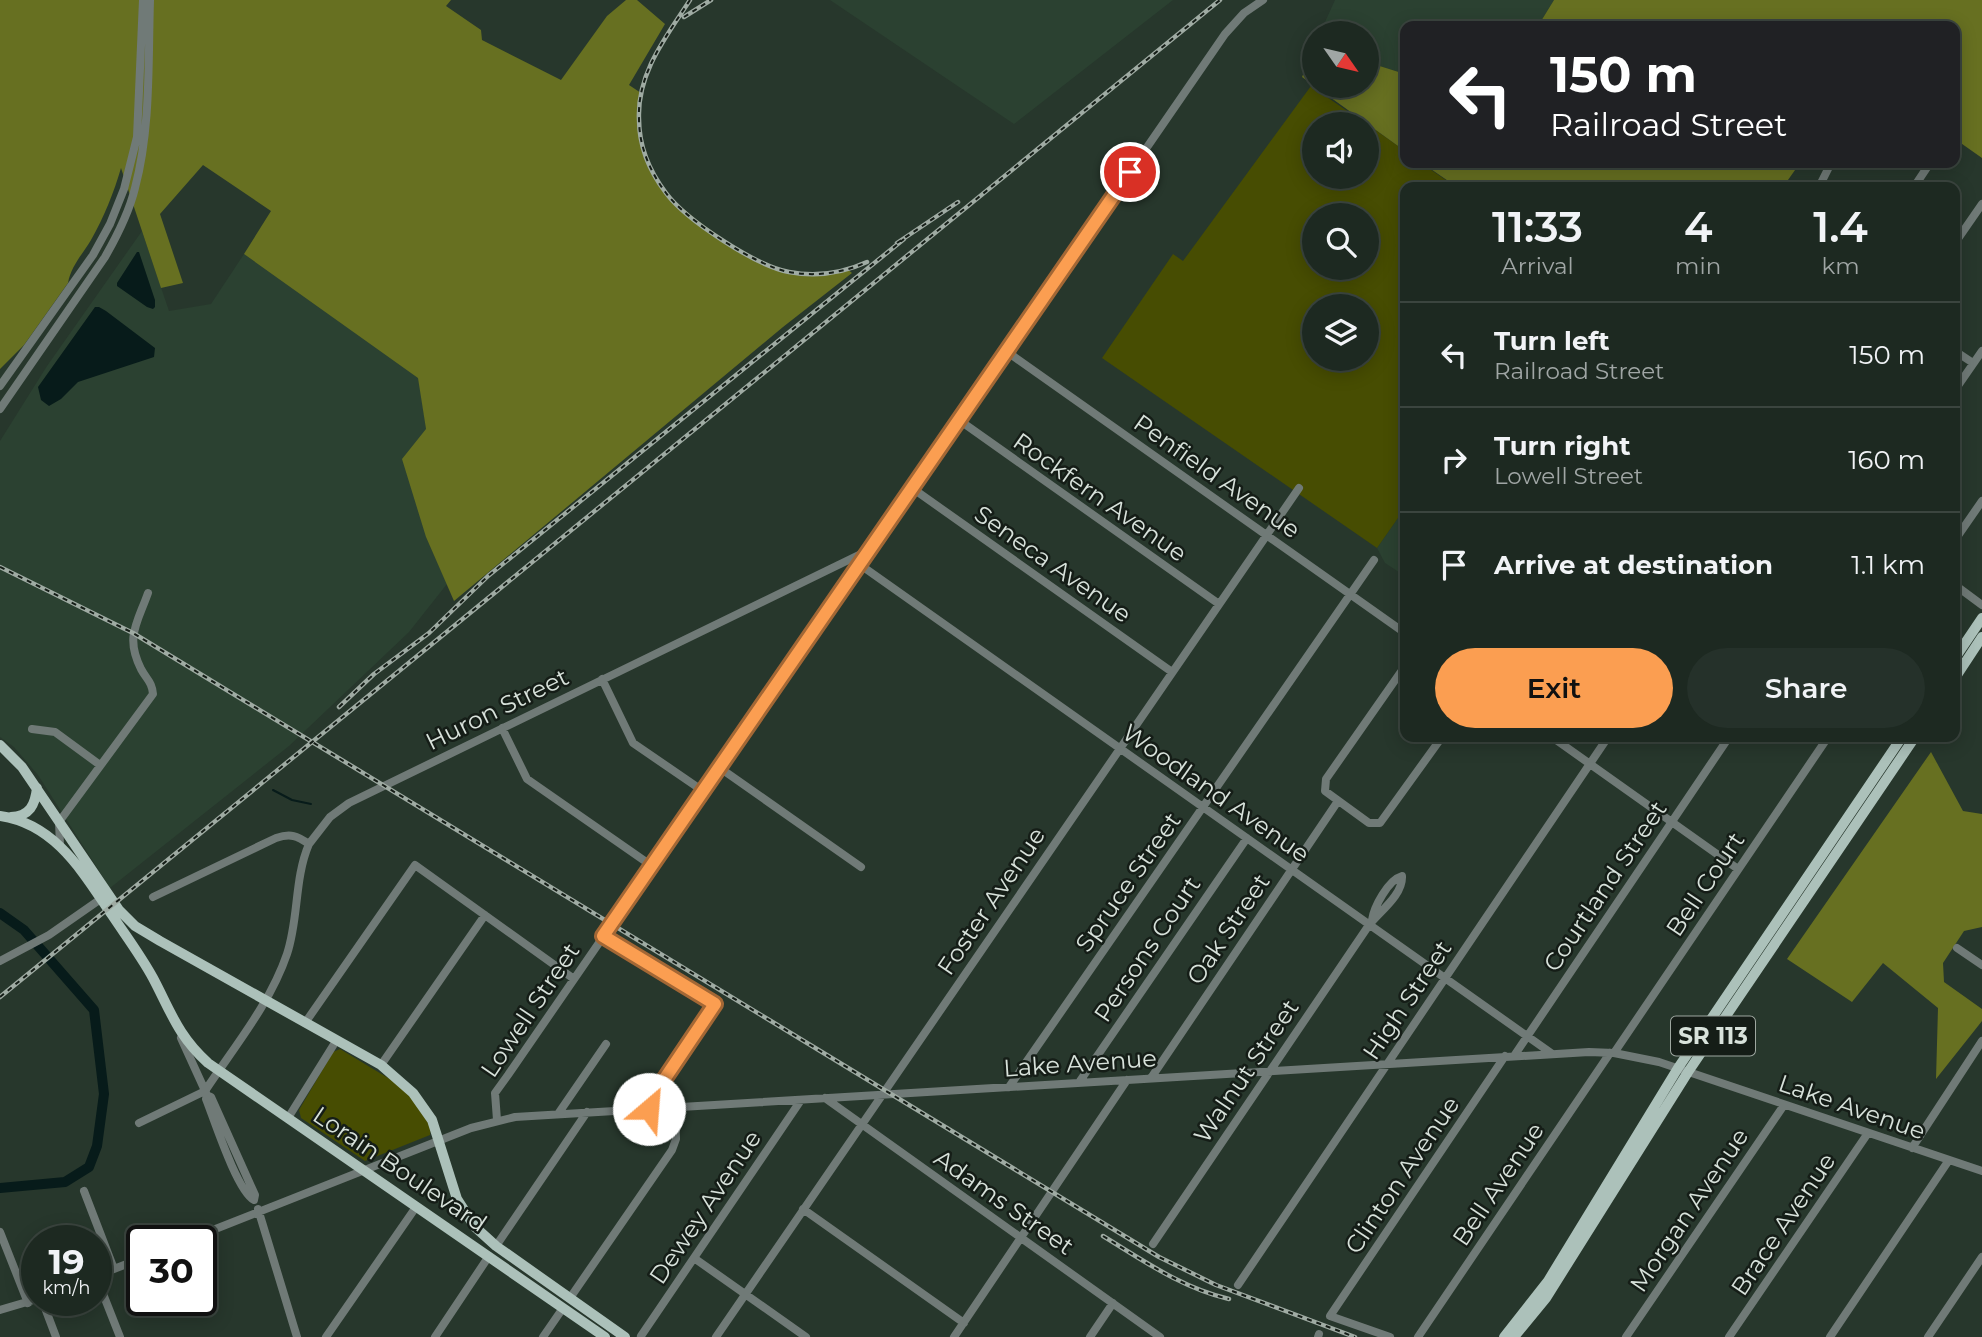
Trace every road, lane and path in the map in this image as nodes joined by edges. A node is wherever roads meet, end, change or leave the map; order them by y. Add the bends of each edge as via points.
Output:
1 (143, 0) edge
2 (150, 0) edge
3 (1263, 0) edge
4 (1982, 204) edge
5 (1960, 236) edge
6 (1006, 351) junction
7 (1982, 351) edge
8 (1960, 354) edge
9 (1973, 363) junction
10 (1960, 382) edge
11 (0, 386) edge
12 (0, 409) edge
13 (959, 420) junction
14 (912, 488) junction
15 (1299, 488) dead end
16 (1982, 500) edge
17 (1960, 533) edge
18 (1267, 535) junction
19 (870, 549) junction
20 (1374, 560) dead end
21 (859, 564) junction
22 (1960, 590) edge
23 (148, 593) dead end
24 (1350, 594) junction
25 (1219, 604) junction
26 (1982, 605) edge
27 (1982, 618) edge
28 (1400, 629) edge
29 (1982, 637) edge
30 (1960, 651) edge
31 (1960, 670) edge
32 (1172, 672) junction
33 (1400, 673) edge
34 (602, 679) junction
35 (502, 728) junction
36 (32, 729) dead end
37 (1438, 742) edge
38 (1559, 742) edge
39 (1605, 742) edge
40 (1726, 742) edge
41 (1825, 742) edge
42 (1899, 742) edge
43 (1912, 742) edge
44 (0, 745) edge
45 (1119, 748) junction
46 (1590, 764) junction
47 (100, 765) junction
48 (720, 768) junction
49 (37, 788) junction
50 (703, 791) junction
51 (1338, 801) junction
52 (1203, 807) junction
53 (3, 817) edge
54 (59, 822) junction
55 (1672, 822) junction
56 (1247, 838) junction
57 (309, 844) junction
58 (60, 845) junction
59 (652, 866) junction
60 (861, 867) dead end
61 (1738, 869) junction
62 (1291, 870) junction
63 (104, 896) junction
64 (153, 897) dead end
65 (485, 915) junction
66 (1370, 923) junction
67 (603, 936) junction
68 (160, 941) junction
69 (1957, 948) dead end
70 (142, 959) junction
71 (0, 961) edge
72 (1982, 965) edge
73 (574, 979) junction
74 (1445, 979) junction
75 (265, 1000) junction
76 (305, 1023) junction
77 (177, 1029) junction
78 (1527, 1036) junction
79 (336, 1041) junction
80 (1982, 1041) edge
81 (606, 1044) dead end
82 (1612, 1053) junction
83 (1551, 1054) junction
84 (1509, 1056) junction
85 (1388, 1064) junction
86 (381, 1065) junction
87 (219, 1070) junction
88 (1683, 1070) junction
89 (1269, 1071) junction
90 (1151, 1078) junction
91 (1127, 1080) junction
92 (1080, 1081) junction
93 (1009, 1087) junction
94 (206, 1093) junction
95 (881, 1095) junction
96 (825, 1098) junction
97 (801, 1100) junction
98 (1784, 1105) junction
99 (675, 1107) junction
100 (649, 1109) junction
101 (587, 1112) junction
102 (558, 1114) junction
103 (288, 1118) junction
104 (497, 1120) junction
105 (139, 1123) dead end
106 (861, 1124) junction
107 (1868, 1133) junction
108 (440, 1140) junction
109 (1912, 1148) junction
110 (1949, 1160) junction
111 (363, 1170) junction
112 (1982, 1171) edge
113 (84, 1191) dead end
114 (416, 1206) junction
115 (803, 1209) junction
116 (259, 1212) junction
117 (217, 1228) edge
118 (0, 1232) edge
119 (1021, 1238) junction
120 (1153, 1244) dead end
121 (493, 1251) junction
122 (1982, 1257) edge
123 (694, 1258) junction
124 (126, 1264) edge
125 (114, 1269) joint
126 (21, 1272) edge
127 (1238, 1285) dead end
128 (746, 1294) junction
129 (567, 1303) junction
130 (1112, 1303) junction
131 (21, 1305) edge
132 (0, 1310) edge
133 (44, 1316) edge
134 (112, 1316) edge
135 (964, 1323) junction
136 (641, 1336) edge
137 (56, 1337) edge
138 (120, 1337) edge
139 (297, 1337) edge
140 (326, 1337) edge
141 (435, 1337) edge
142 (543, 1337) edge
143 (605, 1337) edge
144 (625, 1337) edge
145 (716, 1337) edge
146 (806, 1337) edge
147 (954, 1337) edge
148 (1090, 1337) edge
149 (1160, 1337) edge
150 (1390, 1337) edge
151 (1418, 1337) edge
152 (1504, 1337) edge
153 (1514, 1337) edge
154 (1626, 1337) edge
155 (1730, 1337) edge
156 (1830, 1337) edge
157 (1928, 1337) edge

1 - 11 street via 137,128 124,189 110,225 78,276
2 - 12 street via 145,125 135,190 119,232
3 - 6 street, Lowell Street via 1225,34
4 - 5 street
6 - 13 street, Lowell Street
6 - 18 street, Penfield Avenue
7 - 9 street
8 - 9 street
9 - 10 street
13 - 14 street, Lowell Street
13 - 25 street, Rockfern Avenue
14 - 19 street, Lowell Street
14 - 32 street, Seneca Avenue
15 - 18 street, Foster Avenue
16 - 17 street
18 - 24 street, Penfield Avenue
18 - 25 street, Foster Avenue
19 - 21 street, Lowell Street
19 - 34 street, Huron Street
20 - 24 street, Spruce Street
21 - 45 street, Woodland Avenue
21 - 48 street, Lowell Street
22 - 26 street
23 - 47 street via 131,640 136,659 153,684 153,694
24 - 28 street, Penfield Avenue
24 - 52 street, Spruce Street
25 - 32 street, Foster Avenue
27 - 30 main road
29 - 31 main road
32 - 45 street, Foster Avenue
33 - 51 street via 1326,779 1325,790
34 - 35 street, Huron Street
34 - 50 street via 633,743
35 - 57 street, Huron Street via 349,803 330,817
35 - 59 street via 527,779
36 - 47 street via 55,732
37 - 51 street via 1380,823 1369,823
38 - 46 street
39 - 46 street, High Street
40 - 55 street, Courtland Street
41 - 61 street, Bell Court
42 - 88 main road, SR 113
43 - 88 main road, SR 113
44 - 49 main road
45 - 52 street, Woodland Avenue
45 - 95 street, Foster Avenue
46 - 55 street
46 - 74 street, High Street
47 - 54 street
48 - 50 street, Lowell Street
48 - 60 street
49 - 53 main road via 29,811
49 - 54 main road
50 - 59 street, Lowell Street
51 - 62 street, Oak Street
52 - 56 street, Woodland Avenue
52 - 93 street, Spruce Street
53 - 58 main road via 35,827
54 - 58 street
54 - 63 main road
55 - 61 street
55 - 78 street, Courtland Street
56 - 62 street, Woodland Avenue
56 - 92 street, Persons Court
57 - 64 street via 287,834
57 - 75 street via 299,876 289,946
58 - 63 main road
59 - 67 street, Lowell Street
61 - 82 street, Bell Court
62 - 66 street, Woodland Avenue
62 - 90 street, Oak Street
63 - 68 main road, Lorain Boulevard via 127,919
63 - 70 main road, Lorain Boulevard
63 - 71 street via 49,935
65 - 73 street
65 - 76 street via 415,865
65 - 86 street
66 - 66 street, Walnut Street via 1402,884 1402,876 1388,889
66 - 74 street, Woodland Avenue
66 - 89 street, Walnut Street
67 - 73 street, Lowell Street
67 - 100 street via 715,1004 649,1102
68 - 70 main road via 147,945
68 - 75 main road, Lorain Boulevard
69 - 72 street
70 - 77 main road, Lorain Boulevard
73 - 104 street, Lowell Street via 495,1093
74 - 78 street, Woodland Avenue
74 - 85 street, High Street
75 - 76 main road, Lorain Boulevard
75 - 87 street
76 - 79 main road, Lorain Boulevard
77 - 87 main road, Lorain Boulevard
77 - 94 street
78 - 83 street, Woodland Avenue
78 - 84 street, Courtland Street
79 - 86 main road, Lorain Boulevard
79 - 103 street
80 - 109 street
81 - 102 street
82 - 83 street, Lake Avenue
82 - 88 street, Lake Avenue
82 - 151 street, Bell Avenue
83 - 84 street, Lake Avenue
84 - 85 street, Lake Avenue
84 - 150 street, Clinton Avenue via 1330,1316
85 - 89 street, Lake Avenue
85 - 127 street, High Street
86 - 108 main road, Lorain Boulevard via 421,1102
87 - 94 street
87 - 103 main road, Lorain Boulevard
88 - 98 street, Lake Avenue
88 - 152 main road, SR 113 via 1548,1281
88 - 153 main road, SR 113 via 1569,1264
89 - 90 street, Lake Avenue
89 - 120 street, Walnut Street
90 - 91 street, Lake Avenue
91 - 92 street, Lake Avenue
91 - 119 street
92 - 93 street, Lake Avenue
93 - 95 street, Lake Avenue
94 - 105 street
94 - 116 street via 246,1196 254,1200
95 - 96 street, Lake Avenue
95 - 106 street, Foster Avenue
96 - 97 street, Lake Avenue
96 - 106 street, Adams Street
97 - 99 street, Lake Avenue
97 - 123 street, Dewey Avenue
98 - 107 street, Lake Avenue
98 - 154 street, Morgan Avenue
99 - 100 street, Lake Avenue
99 - 129 street via 672,1150
100 - 101 street, Lake Avenue
101 - 102 street, Lake Avenue
101 - 121 street
102 - 104 street, Lake Avenue
103 - 111 main road, Lorain Boulevard
104 - 108 street, Lake Avenue
106 - 115 street, Foster Avenue
106 - 119 street, Adams Street
107 - 109 street, Lake Avenue
107 - 155 street, Brace Avenue
108 - 111 street, Lake Avenue
108 - 121 main road, Lorain Boulevard via 463,1210
109 - 110 street, Lake Avenue
110 - 112 street, Lake Avenue
110 - 156 street
111 - 114 main road, Lorain Boulevard
111 - 116 street, Lake Avenue
113 - 125 street
114 - 121 main road, Lorain Boulevard
114 - 140 street
115 - 128 street, Foster Avenue
115 - 135 street
116 - 117 street, Lake Avenue
116 - 139 street
118 - 126 street
119 - 130 street, Adams Street
119 - 135 street
121 - 129 main road, Lorain Boulevard
121 - 141 street
122 - 157 street
123 - 128 street
123 - 136 street, Dewey Avenue
124 - 125 street
128 - 145 street, Foster Avenue
128 - 146 street
129 - 142 street
129 - 143 main road, Lorain Boulevard
129 - 144 main road, Lorain Boulevard
130 - 148 street
130 - 149 street, Adams Street
131 - 132 street
133 - 137 street
134 - 138 street
135 - 147 street

